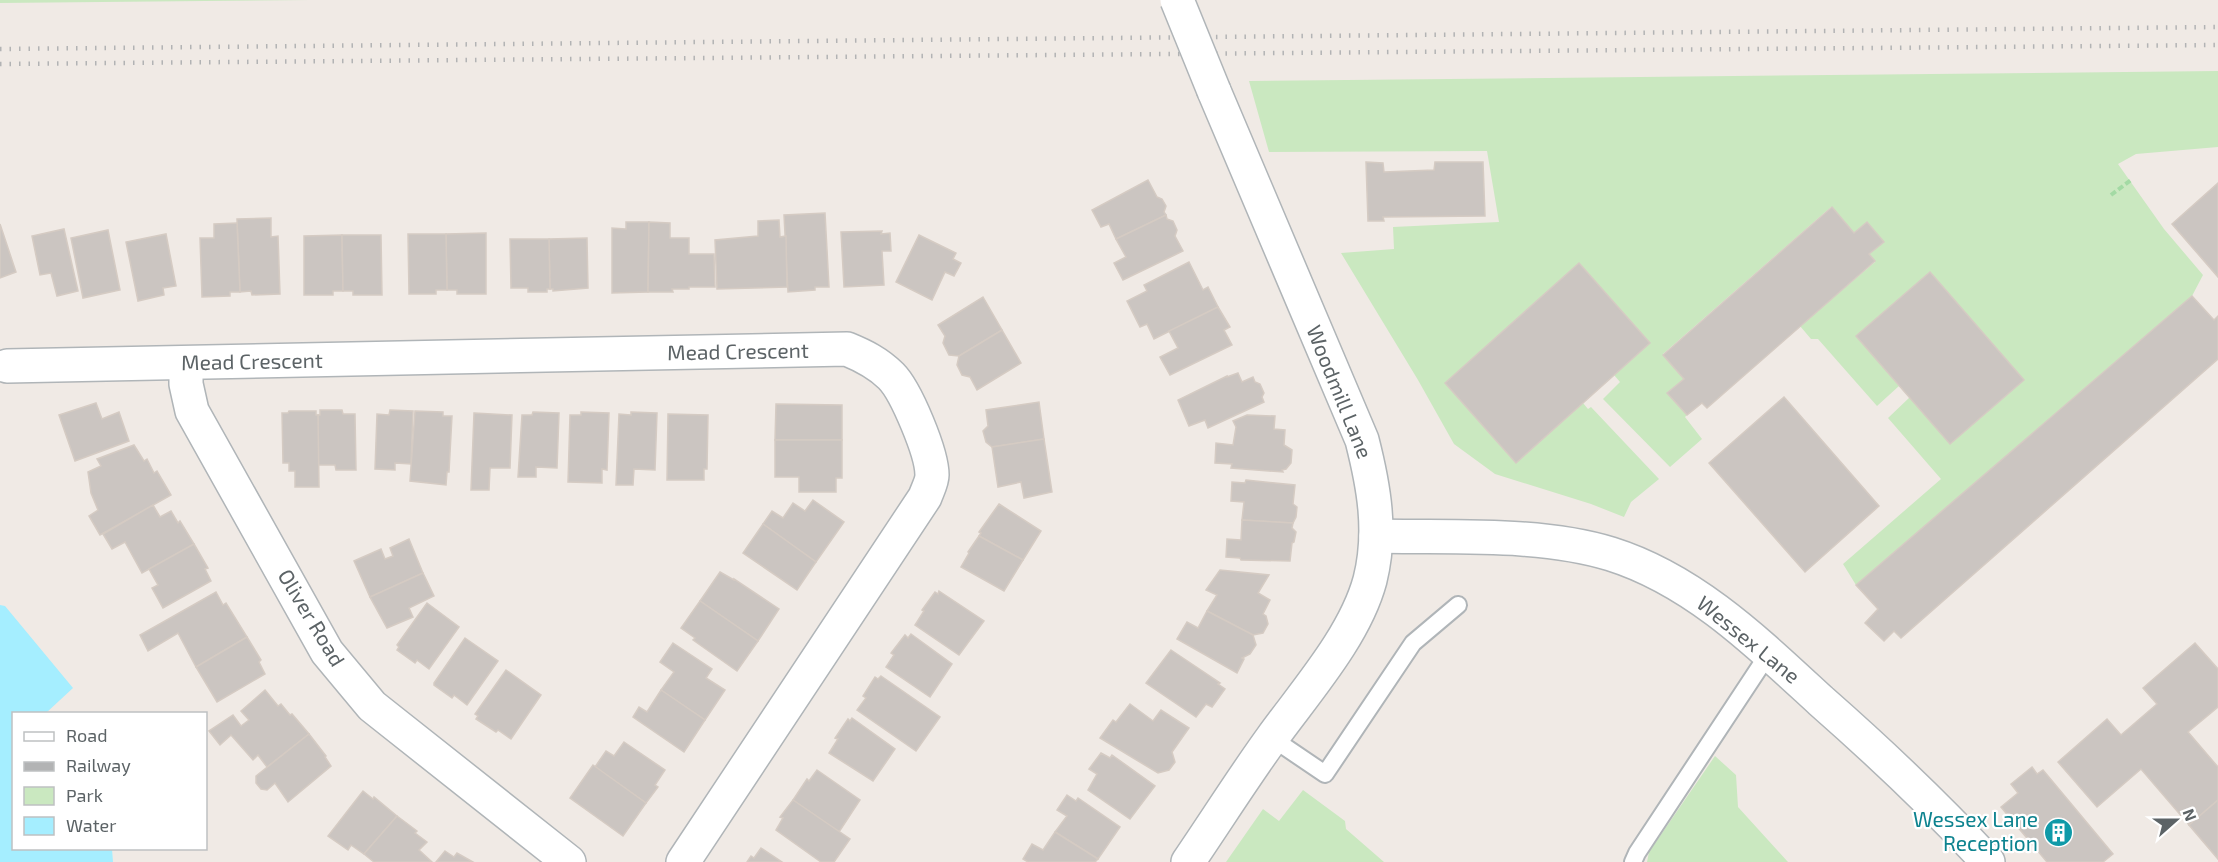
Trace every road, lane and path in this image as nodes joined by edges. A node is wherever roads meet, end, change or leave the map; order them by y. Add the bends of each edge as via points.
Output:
1 (1177, 0) edge
2 (2131, 180) dead end
3 (2111, 195) dead end
4 (186, 363) junction
5 (4, 365) edge
6 (1376, 536) junction
7 (1458, 605) dead end
8 (1769, 653) junction
9 (1272, 738) junction
10 (569, 862) edge
11 (683, 862) edge
12 (1188, 862) edge
13 (1634, 862) edge
14 (1988, 862) edge

1 - 6 street, Woodmill Lane, bridge via 1362,440 1374,489
2 - 3 path
4 - 5 street, Mead Crescent
4 - 10 street, Oliver Road via 192,411 327,652 372,706
4 - 11 street, Mead Crescent via 847,349 873,360 893,378 912,412 928,456 932,476 925,497
6 - 8 street, Wessex Lane via 1551,542 1611,554 1692,594
6 - 9 street, Woodmill Lane via 1370,580 1351,625
7 - 9 lane via 1413,643 1325,774
8 - 13 lane
8 - 14 street, Wessex Lane
9 - 12 street, Woodmill Lane

